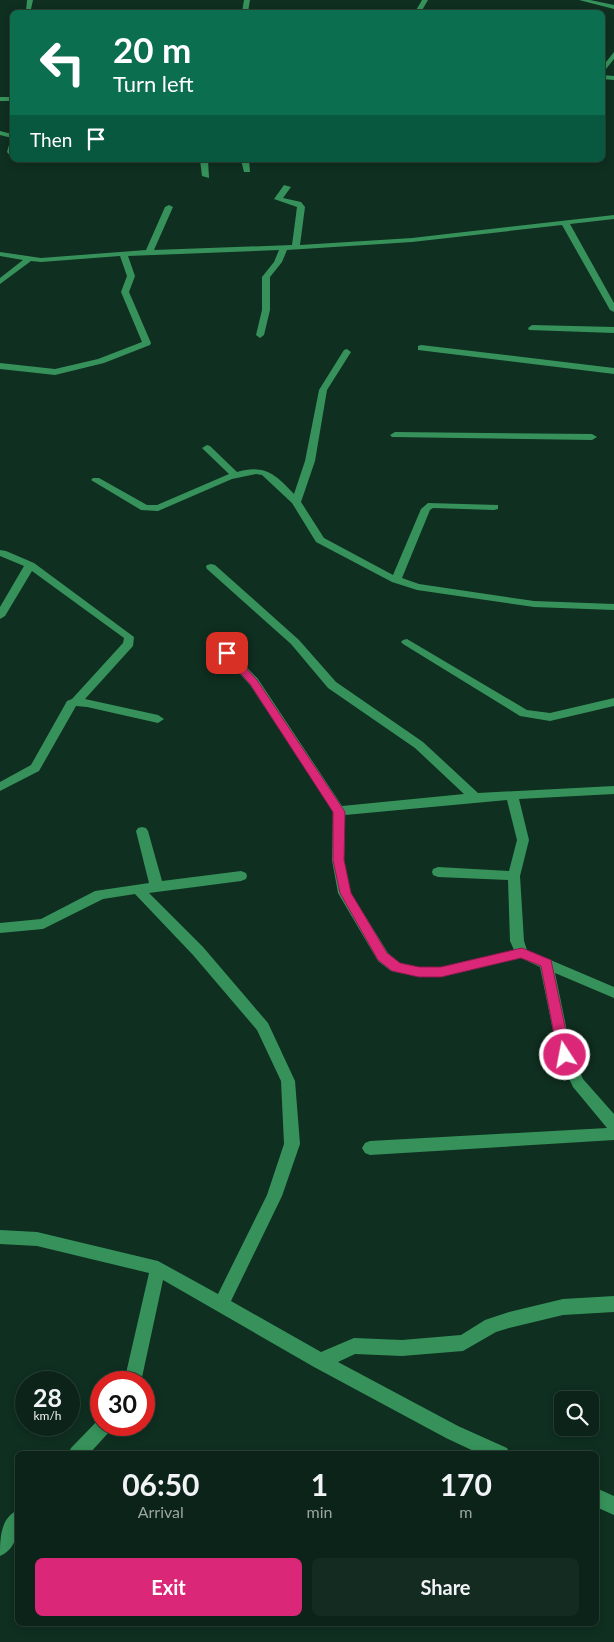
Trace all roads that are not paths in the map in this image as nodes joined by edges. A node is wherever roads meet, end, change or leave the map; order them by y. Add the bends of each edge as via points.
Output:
1 (586, 0) edge
2 (614, 7) edge
3 (614, 54) edge
4 (605, 68) edge
5 (204, 162) edge
6 (245, 162) edge
7 (247, 170) dead end
8 (206, 176) dead end
9 (288, 187) dead end
10 (169, 207) dead end
11 (614, 216) edge
12 (566, 222) junction
13 (284, 247) junction
14 (296, 247) junction
15 (149, 252) junction
16 (124, 253) junction
17 (0, 254) edge
18 (30, 258) junction
19 (0, 282) edge
20 (614, 310) edge
21 (532, 328) dead end
22 (614, 330) edge
23 (260, 335) dead end
24 (421, 348) dead end
25 (347, 352) dead end
26 (0, 366) edge
27 (614, 371) edge
28 (395, 435) dead end
29 (592, 437) dead end
30 (207, 448) dead end
31 (235, 475) junction
32 (96, 480) dead end
33 (296, 502) junction
34 (494, 507) dead end
35 (2, 553) dead end
36 (30, 565) junction
37 (211, 567) dead end
38 (396, 580) junction
39 (614, 607) edge
40 (0, 616) edge
41 (407, 642) dead end
42 (227, 653) dead end
43 (76, 702) junction
44 (614, 702) edge
45 (158, 719) dead end
46 (0, 787) edge
47 (614, 790) edge
48 (512, 795) junction
49 (475, 797) junction
50 (339, 812) junction
51 (142, 831) dead end
52 (438, 872) dead end
53 (241, 876) dead end
54 (514, 876) junction
55 (157, 887) junction
56 (138, 889) junction
57 (0, 928) edge
58 (522, 953) junction
59 (546, 963) junction
60 (614, 993) edge
61 (614, 1125) edge
62 (614, 1134) edge
63 (370, 1148) dead end
64 (0, 1237) edge
65 (158, 1268) junction
66 (221, 1304) junction
67 (614, 1304) edge
68 (320, 1361) junction
69 (135, 1371) edge
70 (94, 1436) edge
71 (80, 1451) edge
72 (494, 1451) edge
73 (599, 1498) edge
74 (614, 1506) edge
75 (15, 1523) edge
76 (0, 1547) edge

1 - 2 street
3 - 4 street
5 - 8 street
6 - 7 street
9 - 14 street via 278,199 301,207
10 - 15 street
11 - 12 street
12 - 14 street via 412,240
12 - 20 street
13 - 14 street
13 - 15 street
13 - 23 street via 278,262 266,277 266,310
15 - 16 street
16 - 18 street via 41,260
16 - 26 street via 131,276 125,292 147,343 100,361 55,372
17 - 18 street
18 - 19 street
21 - 22 street
24 - 27 street
25 - 33 street via 323,390 310,461
28 - 29 street
30 - 31 street
31 - 32 street via 158,508 145,508
31 - 33 street via 252,470 267,474
33 - 38 street via 320,540
34 - 38 street via 431,505 426,509
35 - 36 street
36 - 40 street
36 - 43 street via 129,638 129,644
37 - 49 street via 295,642 332,686 419,745
38 - 39 street via 417,587 534,604
41 - 44 street via 524,713 550,717
42 - 50 street via 254,682
43 - 45 street
43 - 46 street via 71,704 35,768
47 - 48 street
48 - 49 street
48 - 54 street via 523,840
49 - 50 street
50 - 58 street via 338,860 346,893 382,957 396,967 441,972
51 - 55 street
52 - 54 street
53 - 55 street
54 - 58 street via 517,941
55 - 56 street
56 - 57 street via 100,894 42,924
56 - 66 street via 198,951 264,1027 288,1081 292,1144 274,1196
58 - 59 street
59 - 60 street
59 - 61 street via 565,1055 578,1083
62 - 63 street
64 - 65 street via 37,1239
65 - 66 street
65 - 69 street
66 - 68 street
67 - 68 street via 563,1307 509,1320 491,1326 463,1343 402,1348 354,1346
68 - 72 street via 452,1432
70 - 71 street
73 - 74 street
75 - 76 street

